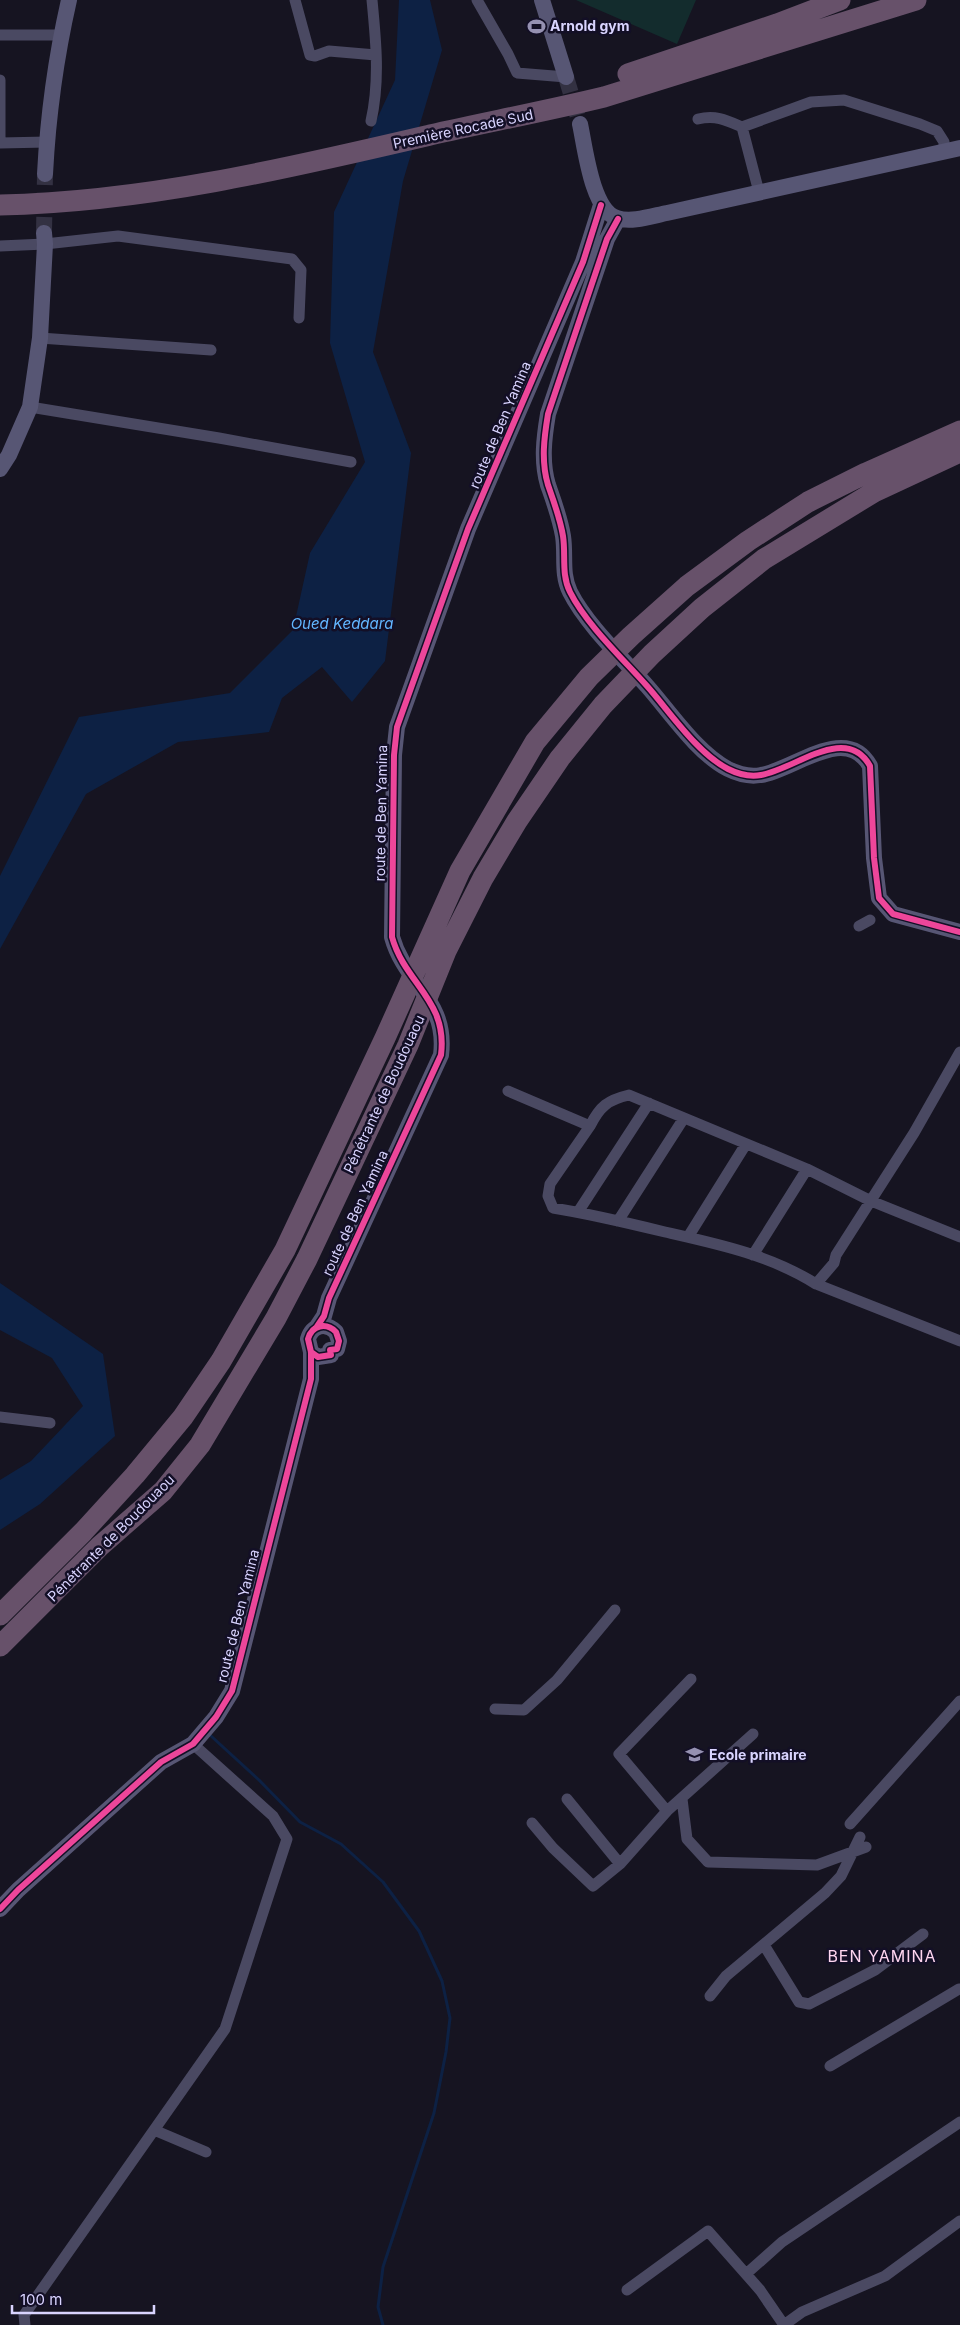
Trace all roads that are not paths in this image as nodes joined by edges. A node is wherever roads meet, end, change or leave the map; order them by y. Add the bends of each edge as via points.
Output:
1 (69, 0) edge
2 (295, 0) edge
3 (372, 0) edge
4 (477, 0) edge
5 (542, 0) edge
6 (809, 0) edge
7 (840, 0) edge
8 (916, 0) edge
9 (0, 35) edge
10 (61, 35) junction
11 (734, 38) junction
12 (376, 55) junction
13 (566, 77) joint
14 (0, 80) edge
15 (698, 119) dead end
16 (372, 121) dead end
17 (454, 122) junction
18 (580, 124) tunnel mouth
19 (742, 127) junction
20 (47, 142) junction
21 (0, 143) edge
22 (349, 147) junction
23 (952, 150) edge
24 (45, 174) tunnel mouth
25 (0, 192) edge
26 (759, 192) junction
27 (0, 205) edge
28 (601, 205) junction
29 (618, 219) junction
30 (45, 239) junction
31 (0, 246) edge
32 (300, 318) dead end
33 (40, 338) junction
34 (211, 350) dead end
35 (30, 408) junction
36 (960, 431) edge
37 (960, 452) edge
38 (351, 462) dead end
39 (0, 470) edge
40 (870, 920) dead end
41 (859, 926) dead end
42 (960, 932) edge
43 (960, 1052) edge
44 (508, 1091) dead end
45 (649, 1103) junction
46 (684, 1118) junction
47 (590, 1126) junction
48 (746, 1144) junction
49 (807, 1170) junction
50 (871, 1201) junction
51 (578, 1212) junction
52 (618, 1221) junction
53 (688, 1237) junction
54 (960, 1237) edge
55 (753, 1255) junction
56 (816, 1284) junction
57 (329, 1298) junction
58 (316, 1328) junction
59 (333, 1329) junction
60 (960, 1341) edge
61 (319, 1354) junction
62 (0, 1416) edge
63 (50, 1423) dead end
64 (615, 1610) dead end
65 (0, 1615) edge
66 (0, 1646) edge
67 (691, 1679) dead end
68 (960, 1701) edge
69 (495, 1709) dead end
70 (754, 1734) dead end
71 (193, 1744) junction
72 (567, 1799) dead end
73 (682, 1799) junction
74 (667, 1811) junction
75 (532, 1823) dead end
76 (850, 1824) dead end
77 (860, 1837) dead end
78 (866, 1847) dead end
79 (850, 1854) junction
80 (620, 1864) junction
81 (0, 1909) edge
82 (923, 1934) dead end
83 (764, 1944) junction
84 (959, 1989) edge
85 (710, 1996) dead end
86 (830, 2066) dead end
87 (960, 2122) edge
88 (154, 2130) junction
89 (206, 2152) dead end
90 (960, 2221) edge
91 (746, 2274) junction
92 (627, 2290) dead end
93 (24, 2325) edge
94 (784, 2325) edge

1 - 10 street
2 - 12 street via 310,55 329,51
3 - 12 street
4 - 13 street via 517,73
5 - 13 street
6 - 11 highway
7 - 11 highway, Première Rocade Sud
8 - 17 highway, Première Rocade Sud via 604,97
9 - 10 street
10 - 20 street
11 - 17 highway, Première Rocade Sud via 595,86
12 - 16 street via 377,93
14 - 21 street
15 - 19 street via 712,116
17 - 22 highway, Première Rocade Sud
18 - 28 street
19 - 23 street via 811,102 844,100 937,131
19 - 26 street
20 - 21 street
20 - 24 street
22 - 25 highway, Première Rocade Sud via 165,178 58,191
22 - 27 highway, Première Rocade Sud via 167,191 58,204
23 - 26 street
26 - 29 street via 667,213
28 - 29 street
28 - 57 street, route de Ben Yamina via 583,262 468,529 397,727 392,936 401,960 439,1016 443,1041 441,1055
29 - 42 street via 607,239 548,414 544,437 544,461 548,484 560,516 564,570 570,592 600,632 702,749 727,768 759,776 834,748 852,749 863,756 870,766 879,898 893,914
30 - 31 street
30 - 32 street via 118,236 292,259 300,270
30 - 33 street
33 - 34 street
33 - 35 street
35 - 38 street
35 - 39 street
36 - 65 highway, Pénétrante de Boudouaou via 808,502 748,541 687,586 631,636 588,677 535,742 460,871 285,1250 221,1362 183,1417 135,1475
37 - 66 highway, Pénétrante de Boudouaou via 874,492 764,559 702,608 652,654 603,705 560,758 488,870 446,951 408,1045 307,1259 276,1318 200,1445 163,1491 100,1546
40 - 41 street
43 - 50 street
44 - 47 street
45 - 46 street
45 - 47 street via 629,1095 612,1099 597,1113
45 - 51 street
46 - 48 street
46 - 52 street
47 - 51 street via 550,1184 548,1196 553,1208
48 - 49 street
48 - 53 street
49 - 50 street
49 - 55 street
50 - 54 street
50 - 56 street via 834,1263
51 - 52 street
52 - 53 street
53 - 55 street
55 - 56 street via 794,1270
56 - 60 street
57 - 58 street, route de Ben Yamina via 324,1316
57 - 59 street, route de Ben Yamina
58 - 59 street
58 - 61 street, route de Ben Yamina via 308,1339
59 - 61 street, route de Ben Yamina via 338,1336 337,1349 330,1350 331,1355
61 - 71 street, route de Ben Yamina via 232,1691 216,1717
62 - 63 street
64 - 69 street via 557,1680 524,1710
67 - 74 street via 619,1754
68 - 76 street
70 - 73 street
71 - 81 street, route de Ben Yamina via 160,1762
71 - 88 street via 273,1816 287,1839 225,2029
72 - 80 street
73 - 74 street
73 - 79 street via 687,1839 708,1862 817,1865
74 - 80 street
75 - 80 street via 593,1886
77 - 79 street
78 - 79 street
79 - 83 street via 840,1876 825,1893
82 - 83 street via 876,1970 809,2004 799,2002
83 - 85 street via 726,1976
84 - 86 street
87 - 91 street via 782,2242
88 - 89 street
88 - 93 street via 24,2315
90 - 94 street via 885,2276 802,2312
91 - 92 street via 708,2231
91 - 94 street

